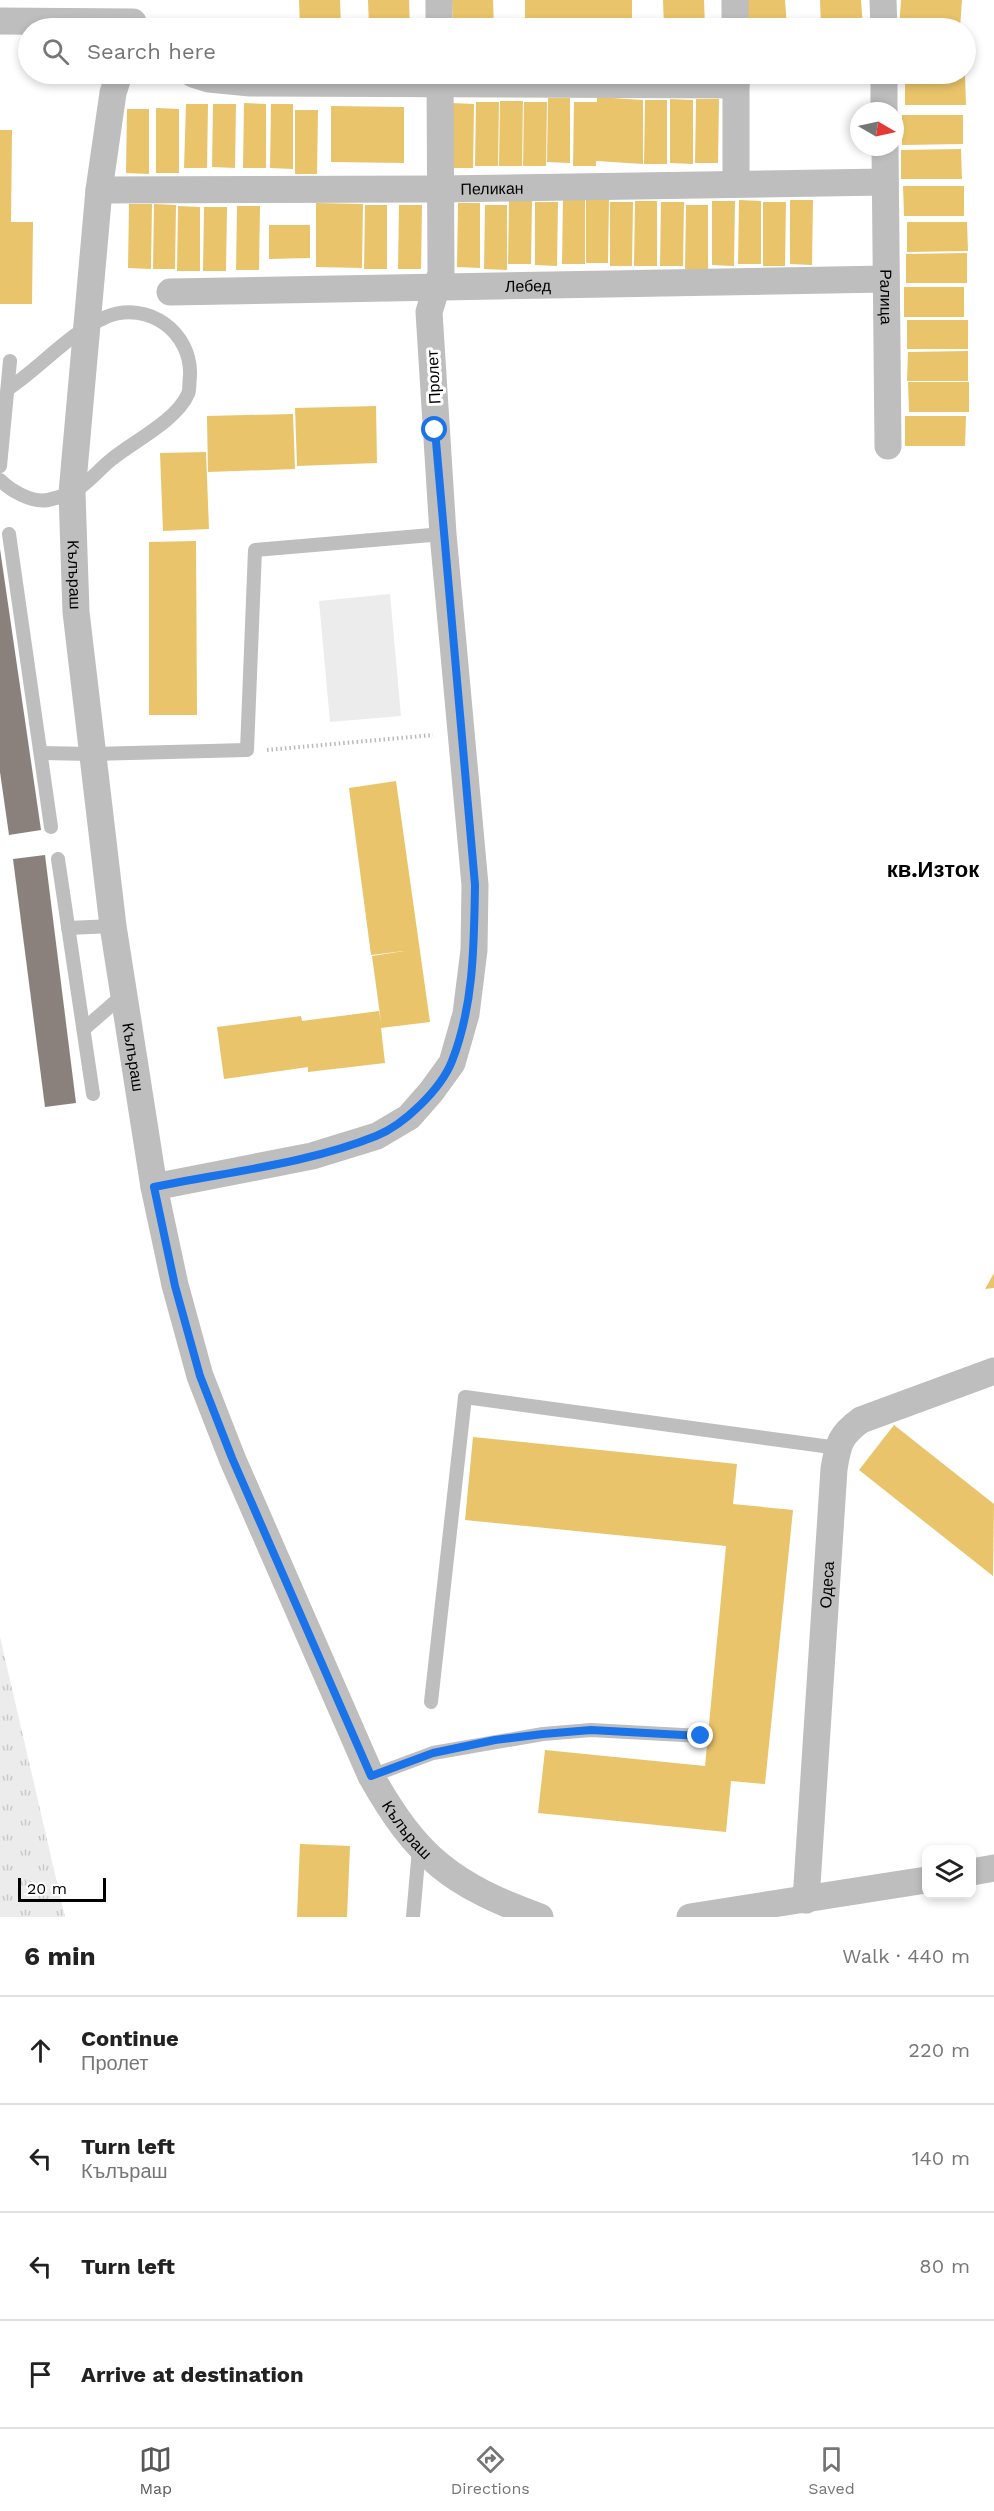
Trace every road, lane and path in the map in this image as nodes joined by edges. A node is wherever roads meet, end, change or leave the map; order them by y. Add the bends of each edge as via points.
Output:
1 (439, 0) edge
2 (735, 0) edge
3 (884, 0) edge
4 (439, 18) edge
5 (735, 18) edge
6 (884, 18) edge
7 (0, 21) edge
8 (18, 21) edge
9 (116, 84) edge
10 (440, 84) edge
11 (736, 84) edge
12 (884, 84) edge
13 (884, 102) edge
14 (885, 156) edge
15 (885, 182) junction
16 (736, 184) junction
17 (440, 189) junction
18 (99, 190) junction
19 (886, 279) junction
20 (438, 285) junction
21 (170, 291) dead end
22 (87, 326) junction
23 (10, 361) dead end
24 (8, 389) junction
25 (888, 446) dead end
26 (0, 466) edge
27 (0, 480) edge
28 (72, 493) junction
29 (9, 534) dead end
30 (443, 534) junction
31 (461, 732) junction
32 (247, 750) junction
33 (41, 753) junction
34 (92, 754) junction
35 (51, 827) dead end
36 (58, 859) dead end
37 (113, 926) junction
38 (68, 928) junction
39 (123, 995) junction
40 (84, 1029) junction
41 (93, 1094) dead end
42 (154, 1187) junction
43 (994, 1371) edge
44 (838, 1448) junction
45 (431, 1702) dead end
46 (701, 1736) dead end
47 (371, 1776) junction
48 (419, 1849) junction
49 (994, 1868) edge
50 (976, 1871) edge
51 (922, 1881) edge
52 (806, 1900) junction
53 (412, 1917) edge
54 (540, 1917) edge
55 (690, 1917) edge

1 - 4 street
2 - 5 street
3 - 6 street
7 - 8 street
9 - 18 street, Кълъраш
10 - 17 street, Пролет
11 - 16 street
12 - 13 street
14 - 15 street, Ралица
15 - 16 street, Пеликан
15 - 19 street, Ралица
16 - 17 street, Пеликан
17 - 18 street, Пеликан
17 - 20 street, Пролет
18 - 22 street, Кълъраш
19 - 20 street, Лебед
19 - 25 street, Ралица
20 - 21 street, Лебед
20 - 30 street, Пролет via 429,312
22 - 24 lane
22 - 28 street, Кълъраш
22 - 28 lane via 131,312 154,317 171,327 185,346 189,394 174,413
23 - 24 lane
24 - 26 lane
27 - 28 lane via 12,491 45,500
28 - 34 street, Кълъраш via 76,612
29 - 33 lane
30 - 31 street, Пролет
30 - 32 lane via 255,550
31 - 32 path
31 - 42 street, Пролет via 475,885 474,950 466,1014 452,1063 410,1117 377,1136 312,1156
32 - 34 lane
33 - 34 lane
33 - 35 lane
34 - 37 street, Кълъраш
36 - 38 lane
37 - 38 lane
37 - 39 street, Кълъраш
38 - 40 lane
39 - 40 lane
39 - 42 street, Кълъраш
40 - 41 lane
42 - 47 street, Кълъраш via 175,1286 200,1376
43 - 44 street, Одеса via 861,1420 845,1431
44 - 45 lane via 465,1397
44 - 52 street, Одеса
46 - 47 lane via 591,1730 543,1734 433,1753
47 - 48 street, Кълъраш
48 - 53 lane
48 - 54 street, Кълъраш via 454,1879
49 - 50 street
51 - 52 street
52 - 55 street

